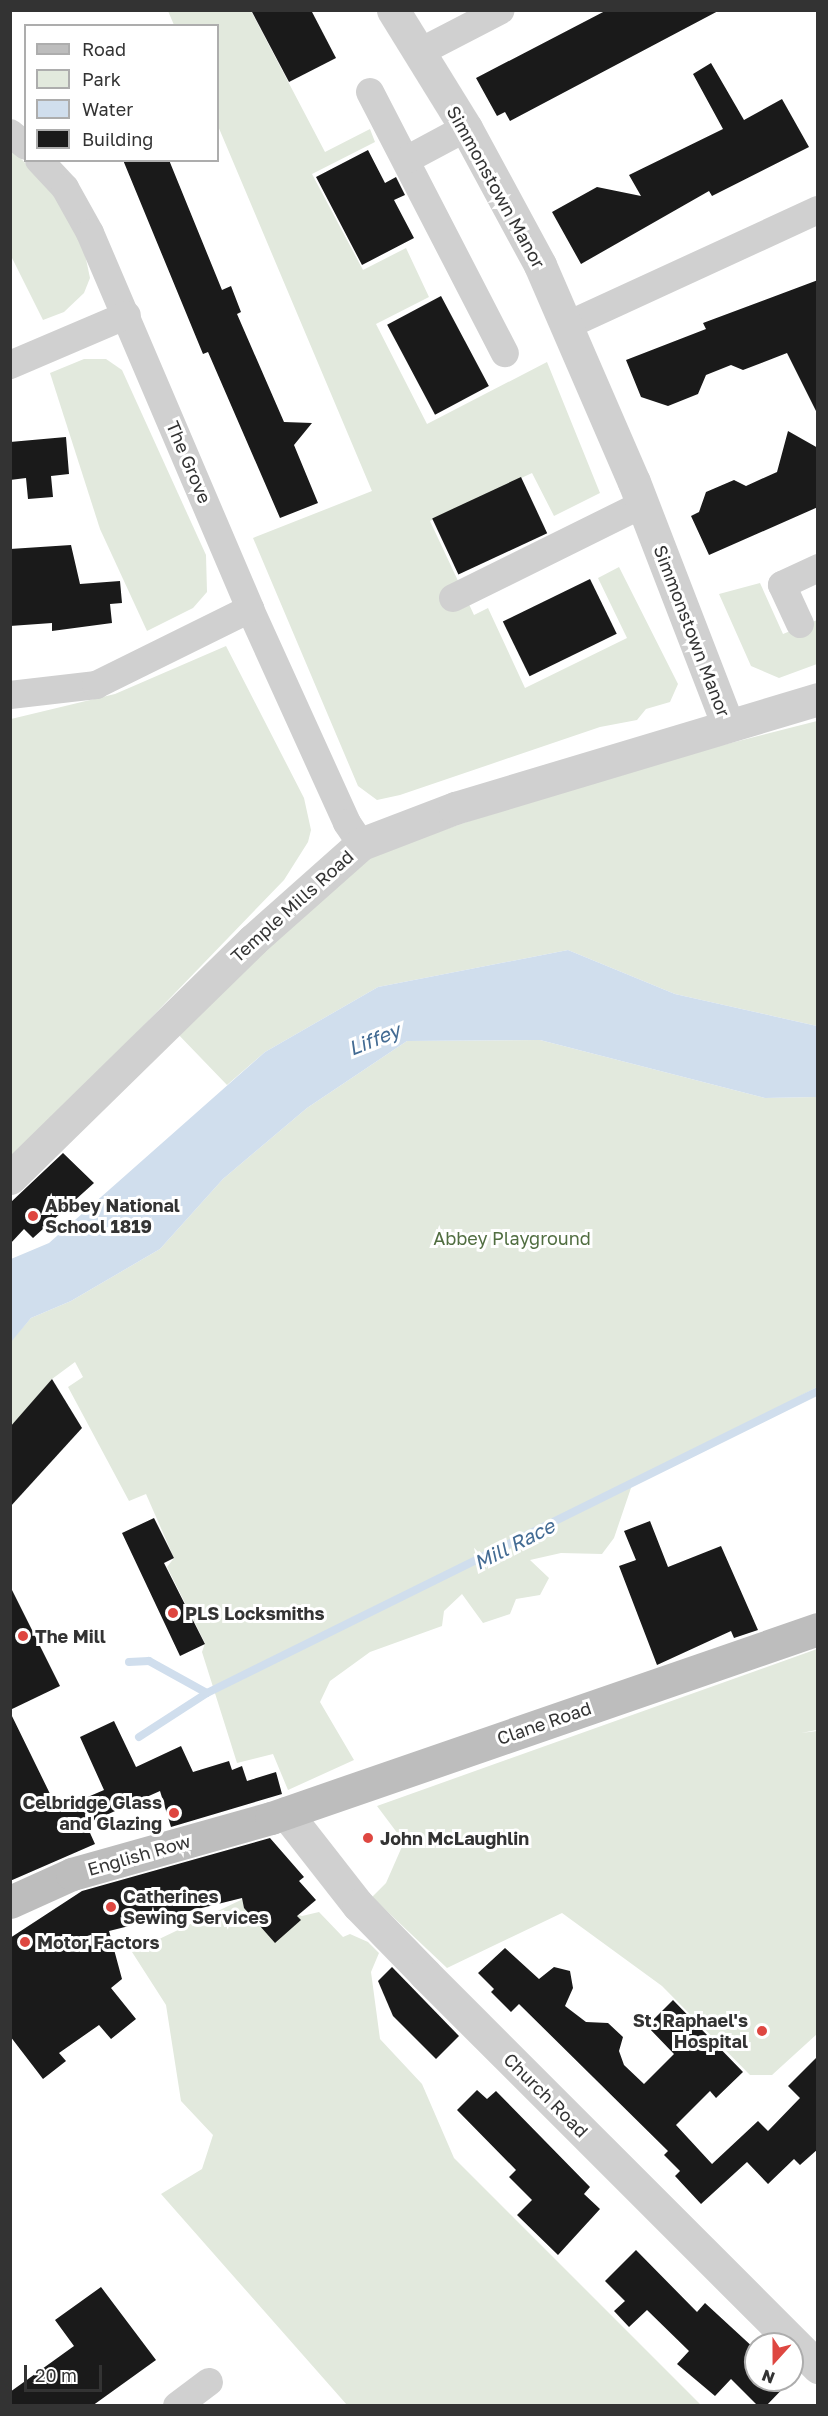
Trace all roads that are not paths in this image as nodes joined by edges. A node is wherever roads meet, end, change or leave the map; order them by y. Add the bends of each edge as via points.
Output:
1 (393, 10) edge
2 (501, 10) edge
3 (418, 53) junction
4 (370, 92) dead end
5 (466, 128) junction
6 (10, 133) edge
7 (24, 144) edge
8 (406, 160) junction
9 (41, 162) edge
10 (818, 210) edge
11 (127, 315) junction
12 (568, 325) junction
13 (505, 352) dead end
14 (10, 365) edge
15 (643, 504) junction
16 (818, 568) edge
17 (453, 598) dead end
18 (250, 609) junction
19 (800, 624) dead end
20 (10, 694) edge
21 (818, 699) edge
22 (728, 725) junction
23 (362, 844) junction
24 (10, 1178) edge
25 (818, 1629) edge
26 (278, 1816) junction
27 (10, 1902) edge
28 (818, 2367) edge
29 (209, 2382) dead end
30 (177, 2406) edge

1 - 3 street, Simmonstown Manor
2 - 3 street
3 - 5 street, Simmonstown Manor
4 - 8 street
5 - 8 street
5 - 12 street, Simmonstown Manor
6 - 7 street
8 - 13 street
9 - 11 street, The Grove via 65,188
10 - 12 street
11 - 14 street
11 - 18 street, The Grove
12 - 15 street, Simmonstown Manor
15 - 17 street
15 - 22 street, Simmonstown Manor
16 - 19 street via 782,585
18 - 20 street via 96,685
18 - 23 street, The Grove via 347,823
21 - 22 street, Temple Mills Road
22 - 23 street, Temple Mills Road via 455,808
23 - 24 street, Temple Mills Road via 254,940
25 - 26 main road, Clane Road
26 - 27 main road, English Row via 72,1874
26 - 28 street, Church Road via 410,1959
29 - 30 street

